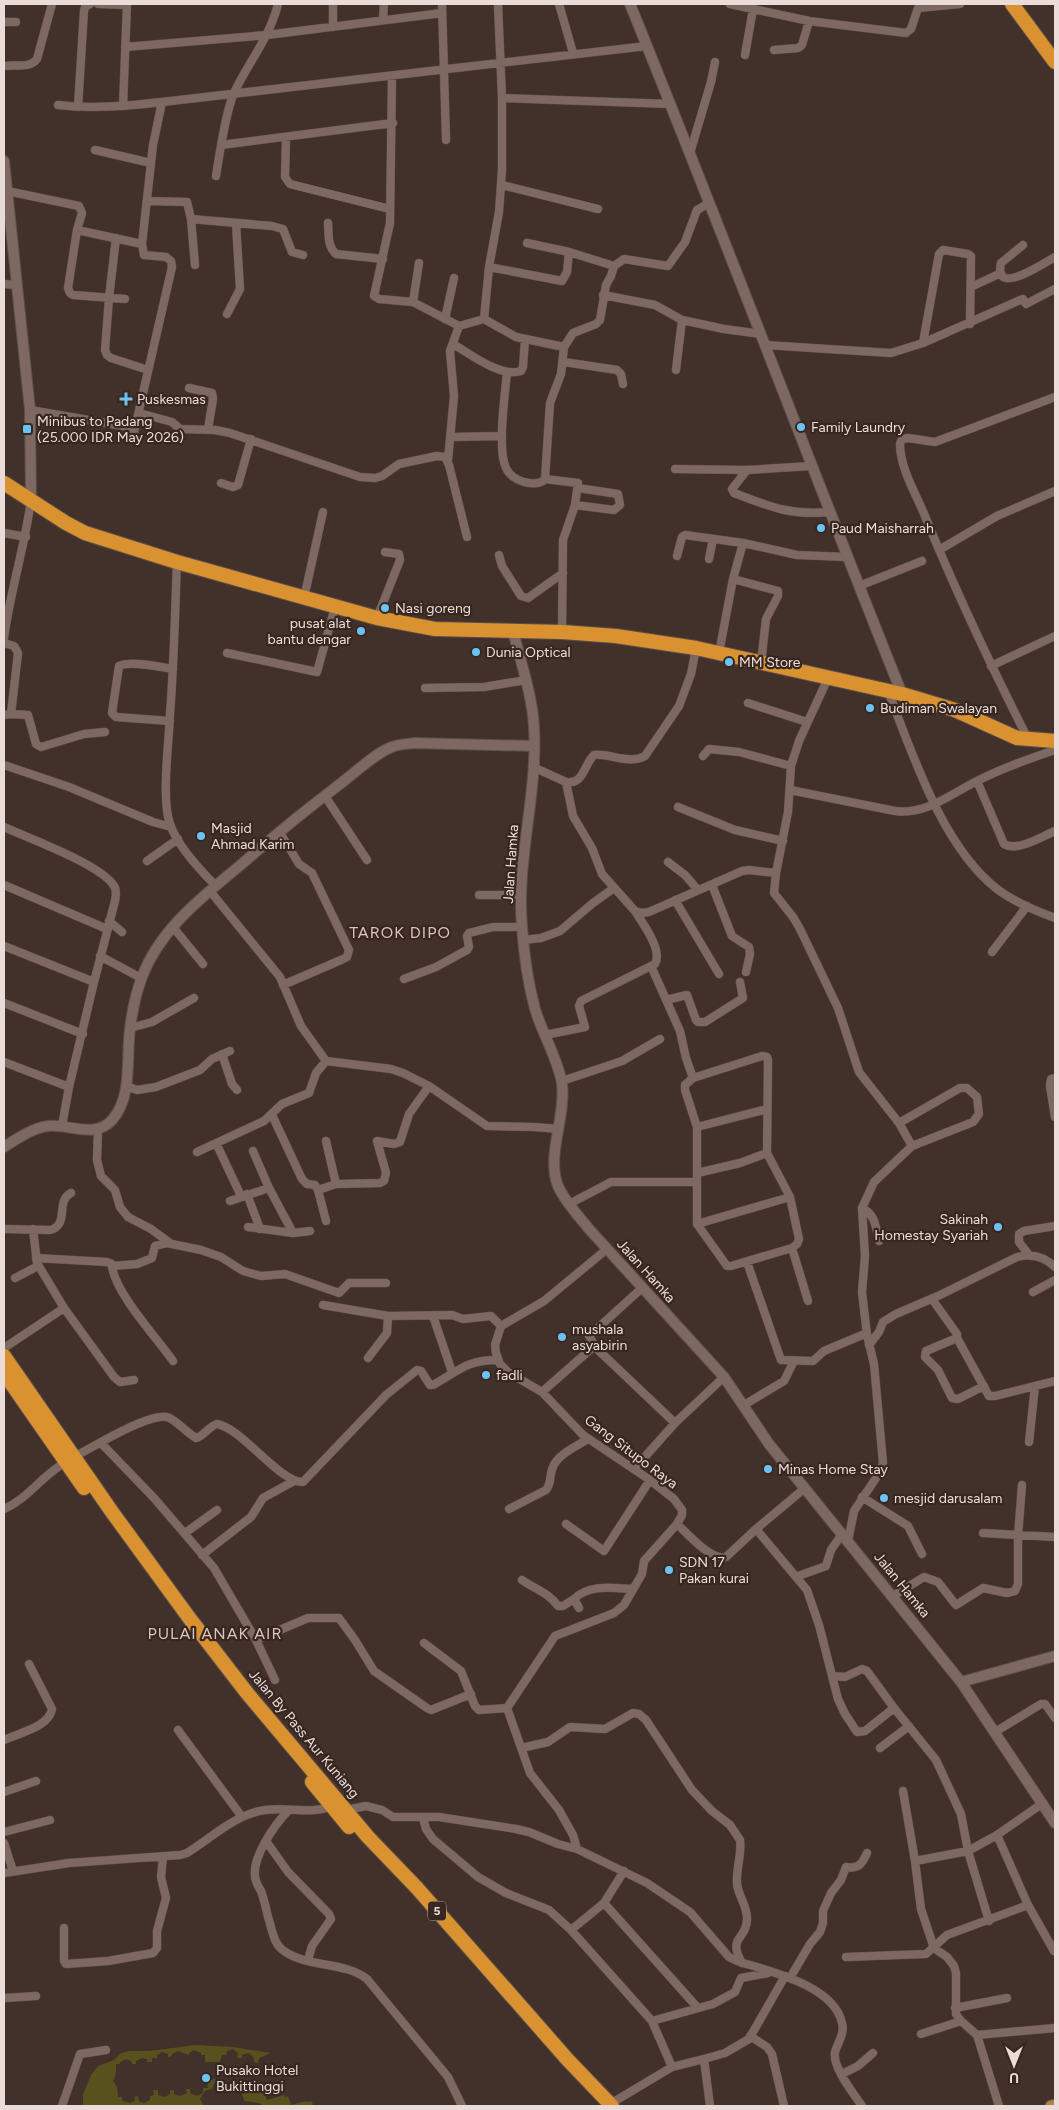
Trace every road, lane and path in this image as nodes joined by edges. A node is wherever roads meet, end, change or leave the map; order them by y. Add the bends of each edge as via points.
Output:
1 (52, 4) edge
2 (90, 4) edge
3 (98, 4) edge
4 (127, 4) edge
5 (278, 4) edge
6 (333, 4) edge
7 (384, 4) edge
8 (442, 4) edge
9 (498, 4) edge
10 (559, 4) edge
11 (630, 4) edge
12 (730, 4) edge
13 (960, 4) edge
14 (1012, 4) edge
15 (753, 9) junction
16 (442, 13) junction
17 (383, 19) junction
18 (809, 21) junction
19 (4, 22) edge
20 (16, 22) dead end
21 (333, 27) junction
22 (267, 35) junction
23 (647, 46) junction
24 (125, 47) junction
25 (774, 50) dead end
26 (573, 53) junction
27 (745, 55) dead end
28 (715, 62) dead end
29 (1055, 62) edge
30 (501, 63) junction
31 (4, 66) edge
32 (444, 71) junction
33 (392, 76) junction
34 (233, 94) junction
35 (502, 98) junction
36 (162, 102) junction
37 (670, 104) junction
38 (58, 106) dead end
39 (123, 106) junction
40 (78, 107) junction
41 (393, 123) junction
42 (286, 137) junction
43 (446, 140) dead end
44 (221, 144) junction
45 (95, 150) dead end
46 (690, 153) junction
47 (4, 161) edge
48 (150, 163) junction
49 (216, 176) dead end
50 (502, 185) junction
51 (8, 191) junction
52 (148, 201) junction
53 (709, 203) junction
54 (390, 209) junction
55 (598, 209) dead end
56 (190, 219) junction
57 (328, 223) dead end
58 (236, 224) junction
59 (77, 230) junction
60 (116, 238) junction
61 (527, 243) dead end
62 (142, 244) junction
63 (1023, 245) dead end
64 (569, 252) junction
65 (303, 255) dead end
66 (1055, 257) edge
67 (382, 260) junction
68 (419, 263) dead end
69 (195, 265) dead end
70 (614, 266) junction
71 (489, 267) junction
72 (1001, 273) junction
73 (454, 278) dead end
74 (4, 284) edge
75 (17, 285) junction
76 (971, 287) junction
77 (1055, 289) edge
78 (604, 295) junction
79 (109, 298) junction
80 (125, 299) dead end
81 (413, 302) junction
82 (227, 314) dead end
83 (445, 319) junction
84 (484, 319) junction
85 (682, 320) junction
86 (970, 324) junction
87 (459, 326) junction
88 (761, 334) junction
89 (525, 340) junction
90 (453, 344) junction
91 (923, 344) junction
92 (765, 345) junction
93 (564, 347) junction
94 (564, 362) junction
95 (148, 370) junction
96 (676, 370) dead end
97 (507, 372) junction
98 (623, 384) dead end
99 (189, 388) dead end
100 (1054, 399) edge
101 (30, 410) junction
102 (139, 413) junction
103 (135, 428) junction
104 (208, 429) junction
105 (502, 436) junction
106 (451, 437) junction
107 (133, 438) dead end
108 (251, 440) junction
109 (448, 460) junction
110 (811, 466) junction
111 (676, 469) dead end
112 (746, 470) junction
113 (546, 478) junction
114 (222, 483) dead end
115 (4, 484) edge
116 (578, 488) junction
117 (1055, 491) edge
118 (31, 500) junction
119 (575, 505) junction
120 (323, 512) dead end
121 (828, 512) junction
122 (4, 532) edge
123 (26, 537) junction
124 (467, 537) dead end
125 (713, 539) junction
126 (743, 543) junction
127 (938, 550) junction
128 (385, 552) dead end
129 (499, 554) dead end
130 (677, 556) dead end
131 (847, 557) junction
132 (709, 559) dead end
133 (922, 561) dead end
134 (177, 562) junction
135 (562, 573) junction
136 (732, 579) junction
137 (858, 586) junction
138 (304, 598) junction
139 (335, 607) junction
140 (377, 618) junction
141 (513, 631) junction
142 (562, 632) junction
143 (1055, 636) edge
144 (4, 638) edge
145 (4, 643) edge
146 (696, 648) junction
147 (719, 652) junction
148 (227, 653) dead end
149 (761, 663) junction
150 (990, 666) junction
151 (173, 668) junction
152 (828, 678) junction
153 (526, 680) junction
154 (425, 688) dead end
155 (895, 692) junction
156 (748, 703) dead end
157 (7, 714) edge
158 (170, 721) junction
159 (807, 722) junction
160 (105, 732) dead end
161 (1028, 740) junction
162 (1055, 741) edge
163 (534, 746) junction
164 (1055, 750) edge
165 (703, 756) dead end
166 (4, 765) edge
167 (791, 766) junction
168 (533, 768) junction
169 (977, 781) junction
170 (566, 782) junction
171 (790, 790) junction
172 (325, 796) junction
173 (936, 804) junction
174 (678, 807) dead end
175 (4, 827) edge
176 (171, 827) junction
177 (1055, 831) edge
178 (279, 832) junction
179 (178, 839) junction
180 (783, 841) junction
181 (368, 860) dead end
182 (148, 861) dead end
183 (668, 862) dead end
184 (776, 873) junction
185 (4, 885) edge
186 (712, 885) junction
187 (213, 888) junction
188 (614, 888) junction
189 (698, 890) junction
190 (479, 895) dead end
191 (520, 895) junction
192 (674, 900) junction
193 (1027, 906) junction
194 (635, 911) junction
195 (1055, 918) edge
196 (108, 925) junction
197 (173, 927) junction
198 (522, 927) junction
199 (122, 932) dead end
200 (523, 940) junction
201 (4, 946) edge
202 (992, 952) dead end
203 (100, 956) junction
204 (203, 964) dead end
205 (651, 966) junction
206 (746, 972) dead end
207 (719, 974) dead end
208 (141, 978) junction
209 (404, 979) dead end
210 (94, 982) junction
211 (740, 982) dead end
212 (283, 985) junction
213 (194, 998) dead end
214 (666, 1000) junction
215 (4, 1002) edge
216 (130, 1028) junction
217 (83, 1034) junction
218 (545, 1035) junction
219 (660, 1039) dead end
220 (326, 1061) junction
221 (4, 1062) edge
222 (693, 1078) junction
223 (1055, 1078) edge
224 (562, 1082) junction
225 (126, 1086) junction
226 (428, 1086) junction
227 (69, 1087) junction
228 (237, 1090) dead end
229 (766, 1109) junction
230 (272, 1115) junction
231 (1055, 1117) edge
232 (900, 1123) junction
233 (62, 1126) junction
234 (697, 1127) junction
235 (559, 1129) junction
236 (98, 1130) junction
237 (326, 1142) dead end
238 (216, 1143) junction
239 (912, 1146) junction
240 (4, 1147) edge
241 (253, 1151) dead end
242 (197, 1152) dead end
243 (767, 1153) junction
244 (697, 1177) junction
245 (336, 1184) junction
246 (269, 1188) junction
247 (318, 1190) junction
248 (71, 1193) dead end
249 (244, 1195) junction
250 (790, 1197) junction
251 (230, 1201) dead end
252 (569, 1204) junction
253 (862, 1208) junction
254 (326, 1220) dead end
255 (697, 1224) junction
256 (1055, 1226) edge
257 (248, 1227) dead end
258 (4, 1229) edge
259 (32, 1229) junction
260 (260, 1229) junction
261 (310, 1231) dead end
262 (293, 1233) junction
263 (879, 1241) dead end
264 (170, 1243) junction
265 (792, 1248) junction
266 (607, 1249) junction
267 (1029, 1255) junction
268 (37, 1262) junction
269 (747, 1262) junction
270 (112, 1266) junction
271 (1055, 1267) edge
272 (15, 1278) dead end
273 (1055, 1280) edge
274 (386, 1283) dead end
275 (642, 1288) junction
276 (1033, 1292) dead end
277 (932, 1299) junction
278 (808, 1301) dead end
279 (323, 1305) dead end
280 (64, 1308) junction
281 (388, 1316) junction
282 (433, 1316) junction
283 (501, 1326) junction
284 (866, 1333) junction
285 (957, 1338) junction
286 (870, 1345) junction
287 (4, 1348) edge
288 (596, 1348) junction
289 (4, 1356) edge
290 (368, 1358) dead end
291 (498, 1360) junction
292 (174, 1361) dead end
293 (794, 1361) junction
294 (452, 1372) junction
295 (4, 1373) edge
296 (724, 1376) junction
297 (134, 1380) dead end
298 (1055, 1381) edge
299 (1035, 1386) junction
300 (986, 1390) junction
301 (542, 1392) junction
302 (744, 1404) junction
303 (674, 1423) junction
304 (588, 1439) junction
305 (1029, 1442) dead end
306 (101, 1443) junction
307 (66, 1455) junction
308 (634, 1469) junction
309 (650, 1480) junction
310 (294, 1481) junction
311 (1022, 1485) dead end
312 (805, 1488) junction
313 (862, 1497) junction
314 (5, 1505) edge
315 (509, 1509) dead end
316 (217, 1510) dead end
317 (566, 1524) dead end
318 (677, 1524) junction
319 (756, 1529) junction
320 (185, 1533) junction
321 (983, 1533) dead end
322 (1018, 1536) junction
323 (1055, 1537) edge
324 (845, 1538) junction
325 (922, 1554) dead end
326 (202, 1555) junction
327 (798, 1576) junction
328 (522, 1580) dead end
329 (632, 1589) junction
330 (893, 1596) junction
331 (574, 1599) junction
332 (579, 1608) dead end
333 (256, 1640) junction
334 (424, 1643) dead end
335 (1055, 1656) edge
336 (29, 1664) dead end
337 (833, 1676) junction
338 (275, 1680) dead end
339 (962, 1682) junction
340 (471, 1694) junction
341 (507, 1708) junction
342 (894, 1708) junction
343 (1055, 1718) edge
344 (909, 1726) junction
345 (178, 1730) dead end
346 (275, 1731) junction
347 (995, 1732) junction
348 (4, 1740) edge
349 (521, 1748) junction
350 (880, 1748) dead end
351 (36, 1782) dead end
352 (903, 1791) dead end
353 (4, 1792) edge
354 (1043, 1803) junction
355 (331, 1806) junction
356 (289, 1810) junction
357 (346, 1810) junction
358 (242, 1817) junction
359 (423, 1818) junction
360 (50, 1820) dead end
361 (1055, 1823) edge
362 (4, 1832) edge
363 (997, 1835) junction
364 (266, 1841) junction
365 (4, 1843) edge
366 (577, 1849) junction
367 (968, 1851) junction
368 (867, 1852) dead end
369 (163, 1857) junction
370 (915, 1861) junction
371 (13, 1871) junction
372 (624, 1872) junction
373 (4, 1873) edge
374 (408, 1885) junction
375 (604, 1903) junction
376 (1028, 1905) junction
377 (989, 1921) junction
378 (64, 1928) dead end
379 (571, 1930) junction
380 (934, 1948) junction
381 (1054, 1951) dead end
382 (846, 1957) dead end
383 (308, 1960) junction
384 (742, 1963) junction
385 (772, 1972) junction
386 (788, 1977) junction
387 (36, 1996) dead end
388 (4, 1998) edge
389 (1007, 1998) dead end
390 (697, 2007) junction
391 (956, 2008) junction
392 (652, 2021) junction
393 (961, 2022) junction
394 (1055, 2028) edge
395 (921, 2034) dead end
396 (977, 2035) junction
397 (750, 2036) junction
398 (106, 2050) dead end
399 (873, 2053) dead end
400 (704, 2059) junction
401 (672, 2067) junction
402 (842, 2074) junction
403 (1055, 2105) edge
404 (62, 2106) edge
405 (462, 2106) edge
406 (608, 2106) edge
407 (710, 2106) edge
408 (784, 2106) edge
409 (862, 2106) edge
410 (999, 2106) edge
411 (1051, 2106) edge

1 - 31 street via 34,63
2 - 40 street via 84,10
3 - 4 street
4 - 24 street
5 - 22 street
6 - 21 street
7 - 17 street
8 - 16 street
9 - 30 street
10 - 26 street
11 - 23 street
12 - 15 street
13 - 18 street via 918,8 911,29 906,33
14 - 29 highway
15 - 18 street
15 - 27 street
16 - 17 street
16 - 32 street
17 - 21 street
18 - 25 street via 802,45
19 - 20 street
21 - 22 street
22 - 24 street
22 - 34 street
23 - 26 street
23 - 37 street
24 - 39 street
26 - 30 street
28 - 46 street
30 - 32 street
30 - 35 street
32 - 33 street
32 - 43 street
33 - 34 street
33 - 41 street
34 - 36 street
34 - 44 street
35 - 37 street
35 - 50 street
36 - 39 street
36 - 48 street
37 - 46 street
38 - 40 street
39 - 40 street
41 - 42 street
41 - 54 street
42 - 44 street
42 - 54 street via 285,177 290,184
44 - 49 street
45 - 48 street
46 - 53 street
47 - 51 street
48 - 52 street
50 - 55 street
50 - 71 street
51 - 59 street via 79,206 82,213
51 - 75 street
52 - 56 street via 187,202
52 - 62 street
53 - 70 street via 697,210 685,242 668,266 624,259
53 - 88 street
54 - 67 street
56 - 58 street
56 - 69 street
57 - 67 street via 329,244 336,254
58 - 65 street via 282,229 292,252
58 - 82 street via 240,289
59 - 60 street
59 - 79 street via 68,288 73,295
60 - 62 street
60 - 79 street
61 - 64 street
62 - 95 street via 144,254 166,257 172,263
63 - 72 street via 1003,259
64 - 70 street
64 - 71 street via 567,272 562,281
66 - 72 street via 1014,279 1005,278
67 - 81 street via 375,298
68 - 81 street
70 - 78 street
71 - 84 street
72 - 76 street
73 - 83 street
74 - 75 street
75 - 101 street
76 - 86 street
76 - 91 street via 971,256 946,249 940,251
77 - 86 street via 1026,304 1023,299 1018,301
78 - 85 street via 655,305
78 - 93 street via 598,322 573,333
79 - 80 street
79 - 95 street via 107,355
81 - 83 street
83 - 87 street
84 - 87 street
84 - 89 street
85 - 88 street
85 - 96 street
86 - 91 street
87 - 90 street
88 - 92 street
89 - 93 street
89 - 97 street via 521,371
90 - 97 street via 488,365
90 - 106 street via 450,351 454,396
91 - 92 street via 881,353
92 - 110 street
93 - 94 street
94 - 98 street via 617,370
94 - 113 street via 550,403
95 - 102 street
97 - 105 street
99 - 104 street via 212,393 214,399
100 - 127 street via 935,442 908,438 900,442 903,464
101 - 103 street
101 - 118 street
102 - 103 street
102 - 104 street via 172,422 180,428
103 - 107 street
104 - 108 street
105 - 106 street
105 - 113 street via 503,459 508,472 526,482 538,483
106 - 109 street
108 - 109 street via 360,477 375,478 399,464 437,456
108 - 114 street via 238,486
109 - 124 street
110 - 112 street
110 - 121 street
111 - 112 street
112 - 121 street via 732,489 734,493 782,510 808,514
113 - 116 street via 578,483
115 - 118 highway
116 - 119 street
116 - 119 street via 618,494 620,505 614,510
117 - 127 street via 987,521
118 - 123 street
118 - 134 highway via 85,533
119 - 135 street via 563,540
120 - 138 street
121 - 131 street
122 - 123 street
123 - 144 street
125 - 126 street
125 - 130 street via 685,535
125 - 132 street
126 - 131 street via 806,556
126 - 136 street
127 - 150 street
128 - 140 street via 399,554 400,560
129 - 135 street via 502,566 524,598
131 - 137 street
133 - 137 street
134 - 138 highway
134 - 151 street
135 - 142 street
136 - 147 street
136 - 149 street via 778,592 766,619
137 - 155 street
138 - 139 highway
139 - 140 highway
139 - 148 street via 317,672
140 - 141 highway via 435,629
141 - 142 highway
141 - 153 street, Jalan Hamka
142 - 146 highway
143 - 150 street
145 - 157 street via 14,646 18,652
146 - 147 highway
146 - 170 street via 691,674 679,706 645,756 632,759 594,755 579,780
147 - 149 highway
149 - 152 highway
150 - 161 street
151 - 158 street
151 - 158 street via 118,666 112,713 116,717
152 - 155 highway
152 - 159 street
153 - 154 street via 484,687
153 - 163 street, Jalan Hamka via 533,710
155 - 161 highway via 955,710
155 - 173 street via 915,760
156 - 159 street
157 - 160 street via 28,715 36,744 41,748 84,734
158 - 176 street via 167,808
159 - 167 street
161 - 162 highway
163 - 168 street, Jalan Hamka
163 - 172 street via 400,744 385,751
164 - 169 street via 1020,761
165 - 167 street via 709,749 739,752
166 - 176 street
167 - 171 street
168 - 170 street
168 - 191 street, Jalan Hamka
169 - 173 street
169 - 177 street via 1004,844 1019,847
170 - 188 street via 576,822 592,848 602,874
171 - 173 street via 901,812
171 - 180 street
172 - 178 street
172 - 181 street
173 - 193 street via 952,837 983,877 998,890
174 - 180 street via 735,830
175 - 196 street via 88,864 110,881 116,890 116,901
176 - 179 street
178 - 187 street
178 - 212 street via 299,864 312,873 349,950 347,957
179 - 182 street
179 - 187 street
180 - 184 street
183 - 189 street
184 - 186 street via 742,871
184 - 232 street via 775,897 800,928 838,1008 859,1072
185 - 196 street
186 - 189 street
186 - 206 street via 732,936 749,947
187 - 197 street
187 - 212 street via 276,971
188 - 194 street
188 - 200 street via 560,931
189 - 192 street
190 - 191 street
191 - 198 street, Jalan Hamka
192 - 194 street via 649,912
192 - 207 street
193 - 195 street
193 - 202 street
194 - 205 street via 658,950 658,959
196 - 199 street
196 - 203 street
197 - 204 street
197 - 208 street
198 - 200 street, Jalan Hamka
198 - 209 street via 493,927 469,933 467,950
200 - 218 street, Jalan Hamka via 529,985
201 - 210 street
203 - 208 street
203 - 210 street
205 - 214 street
205 - 218 street via 581,1001 579,1006 585,1027
208 - 216 street
210 - 217 street
211 - 214 street via 743,998 705,1022 696,1020 686,995
212 - 220 street via 302,1026
213 - 216 street via 152,1022
214 - 222 street via 680,1031
215 - 217 street
216 - 225 street
217 - 227 street
218 - 224 street, Jalan Hamka
219 - 224 street via 622,1061
220 - 226 street via 391,1069
220 - 230 street via 316,1073 309,1092 282,1104
221 - 227 street
222 - 229 street via 764,1056 768,1060
222 - 234 street via 685,1085 685,1090
223 - 231 street via 1051,1079 1050,1086
224 - 235 street, Jalan Hamka
225 - 228 street via 137,1090 156,1087 200,1070 226,1052 232,1084
225 - 236 street via 114,1118
226 - 235 street via 487,1126
226 - 245 street via 409,1114 400,1142 377,1141 386,1173 384,1181
227 - 233 street
229 - 234 street
229 - 243 street
230 - 238 street
230 - 247 street via 302,1179
232 - 239 street
232 - 239 street via 960,1088 967,1088 977,1097 979,1114 973,1122
233 - 236 street
233 - 240 street via 38,1129
234 - 244 street
235 - 252 street, Jalan Hamka via 555,1175
236 - 264 street via 97,1160 101,1176 115,1190 120,1207 128,1217
237 - 245 street
238 - 242 street
238 - 249 street
239 - 253 street via 874,1182
241 - 246 street
243 - 244 street
243 - 250 street
244 - 252 street via 612,1182
244 - 255 street
245 - 247 street
246 - 249 street
246 - 262 street
247 - 254 street
248 - 259 street via 63,1201 62,1220 55,1228
249 - 251 street
249 - 260 street
250 - 255 street
250 - 265 street via 799,1239
252 - 266 street, Jalan Hamka
253 - 263 street via 874,1218
253 - 284 street via 865,1256 862,1292
255 - 269 street via 727,1266
256 - 267 street via 1020,1234 1019,1242
257 - 260 street
258 - 259 street
259 - 268 street
260 - 262 street
261 - 262 street
264 - 270 street via 155,1246 154,1256 149,1260
264 - 274 street via 215,1254 238,1269 255,1275 284,1274 339,1293 349,1283
265 - 269 street
265 - 278 street
266 - 275 street, Jalan Hamka
266 - 283 street via 544,1302
267 - 271 street via 1047,1259
267 - 277 street via 1016,1256
268 - 270 street via 110,1262
268 - 272 street
268 - 280 street
269 - 293 street via 779,1358
270 - 292 street via 129,1302
273 - 276 street
275 - 288 street via 589,1336
275 - 296 street, Jalan Hamka
277 - 285 street
277 - 286 street via 884,1322
279 - 281 street
280 - 287 street
280 - 297 street via 114,1377 120,1382
281 - 282 street
281 - 290 street via 387,1333
282 - 283 street via 452,1315 463,1319 491,1316
282 - 294 street
283 - 291 street via 495,1346
284 - 286 street
284 - 293 street via 824,1351 813,1361
285 - 300 street
285 - 300 street via 926,1351 925,1357 938,1370 952,1398
286 - 313 street via 883,1462 880,1472
288 - 301 street via 592,1348
288 - 303 street
289 - 307 highway, Jalan By Pass Aur Kuniang
291 - 294 street via 473,1362
291 - 301 street, Gang Situpo Raya via 509,1373
293 - 302 street via 784,1381
294 - 310 street via 433,1385 421,1371 413,1373 386,1395 306,1480
295 - 307 highway, Jalan By Pass Aur Kuniang
296 - 302 street, Jalan Hamka
296 - 303 street
298 - 299 street
299 - 300 street via 995,1396 989,1396
299 - 305 street
301 - 304 street, Gang Situpo Raya
302 - 312 street, Jalan Hamka via 769,1444
303 - 308 street
304 - 308 street, Gang Situpo Raya
304 - 315 street via 557,1460 546,1490
306 - 307 street
306 - 310 street via 136,1424 161,1417 169,1417 196,1438 212,1426 223,1425
306 - 320 street
307 - 314 street via 25,1496
307 - 346 highway, Jalan By Pass Aur Kuniang / 5 via 210,1660
308 - 309 street, Gang Situpo Raya
309 - 317 street via 604,1551
309 - 318 street, Gang Situpo Raya via 680,1505 682,1512
310 - 326 street via 263,1498 251,1517
311 - 322 street
312 - 319 street
312 - 324 street, Jalan Hamka
313 - 324 street via 851,1517
313 - 325 street via 908,1526
316 - 320 street
318 - 319 street via 705,1550 722,1558
318 - 329 street via 644,1561 642,1574
319 - 327 street
320 - 326 street
321 - 322 street
322 - 323 street
322 - 330 street via 1018,1584 1015,1591 1007,1593 982,1588 956,1605 938,1582 924,1577
324 - 327 street via 831,1550 826,1566
324 - 330 street, Jalan Hamka
326 - 333 street via 216,1571
327 - 337 street via 811,1598
328 - 331 street via 548,1594 558,1606
329 - 331 street via 593,1589
329 - 341 street via 624,1605 614,1613 555,1636
330 - 339 street, Jalan Hamka
331 - 332 street
333 - 338 street
333 - 340 street via 308,1618 339,1618 374,1671 427,1708 431,1710
334 - 340 street via 457,1668
335 - 339 street
336 - 348 street via 52,1709 51,1715 42,1723
337 - 342 street via 845,1677 862,1669 868,1671
337 - 342 street via 838,1699 857,1732 865,1731
339 - 347 street, Jalan Hamka
340 - 341 street via 479,1710
341 - 349 street
342 - 344 street
343 - 347 street via 1045,1704 1041,1704
344 - 350 street
344 - 367 street via 936,1760 961,1814
345 - 358 street
346 - 355 highway, Jalan By Pass Aur Kuniang / 5
346 - 357 highway, Jalan By Pass Aur Kuniang / 5
347 - 354 street, Jalan Hamka
349 - 366 street via 530,1773 559,1810
349 - 384 street via 548,1742 570,1727 605,1729 633,1713 646,1720 692,1790 730,1825 740,1840 736,1884 748,1918 736,1945
351 - 353 street
352 - 370 street
354 - 361 street, Jalan Hamka
354 - 363 street
355 - 356 street via 318,1811
355 - 374 highway, Jalan By Pass Aur Kuniang / 5
356 - 358 street via 265,1810
356 - 364 street via 278,1820
357 - 359 street via 366,1806 393,1817
357 - 374 highway, Jalan By Pass Aur Kuniang / 5
358 - 369 street via 187,1853
359 - 366 street via 439,1817 522,1830
359 - 379 street via 433,1839 478,1877 506,1893 549,1910
360 - 362 street
363 - 367 street
363 - 376 street
364 - 383 street via 257,1861 255,1880 276,1943 284,1951
364 - 383 street via 288,1872 331,1919 312,1946
365 - 371 street
366 - 372 street
367 - 370 street
367 - 377 street
368 - 386 street via 860,1866 844,1869 823,1911 820,1932
369 - 371 street via 69,1863
369 - 378 street via 166,1898 157,1931 157,1948 153,1954 66,1964
370 - 380 street via 920,1903
371 - 373 street
372 - 375 street
372 - 384 street via 647,1883 690,1912 730,1957
374 - 406 highway, Jalan By Pass Aur Kuniang / 5 via 564,2062
375 - 379 street
375 - 390 street
376 - 377 street
376 - 381 street
377 - 380 street via 947,1936
379 - 392 street
380 - 382 street via 926,1954
380 - 391 street via 951,1961 956,1973
383 - 405 street via 356,1972 367,1979 448,2077
384 - 385 street
385 - 386 street
385 - 390 street via 745,1976 736,1992 713,2004
386 - 397 street
386 - 402 street via 834,2004 842,2023 835,2054 835,2062
387 - 388 street
389 - 391 street
390 - 392 street
391 - 393 street
392 - 401 street
393 - 395 street
393 - 396 street
394 - 396 street
396 - 410 street
397 - 400 street via 733,2049
397 - 408 street via 772,2054
398 - 404 street via 80,2054
399 - 402 street
400 - 401 street
400 - 407 street
401 - 406 street
402 - 409 street
403 - 411 main road

